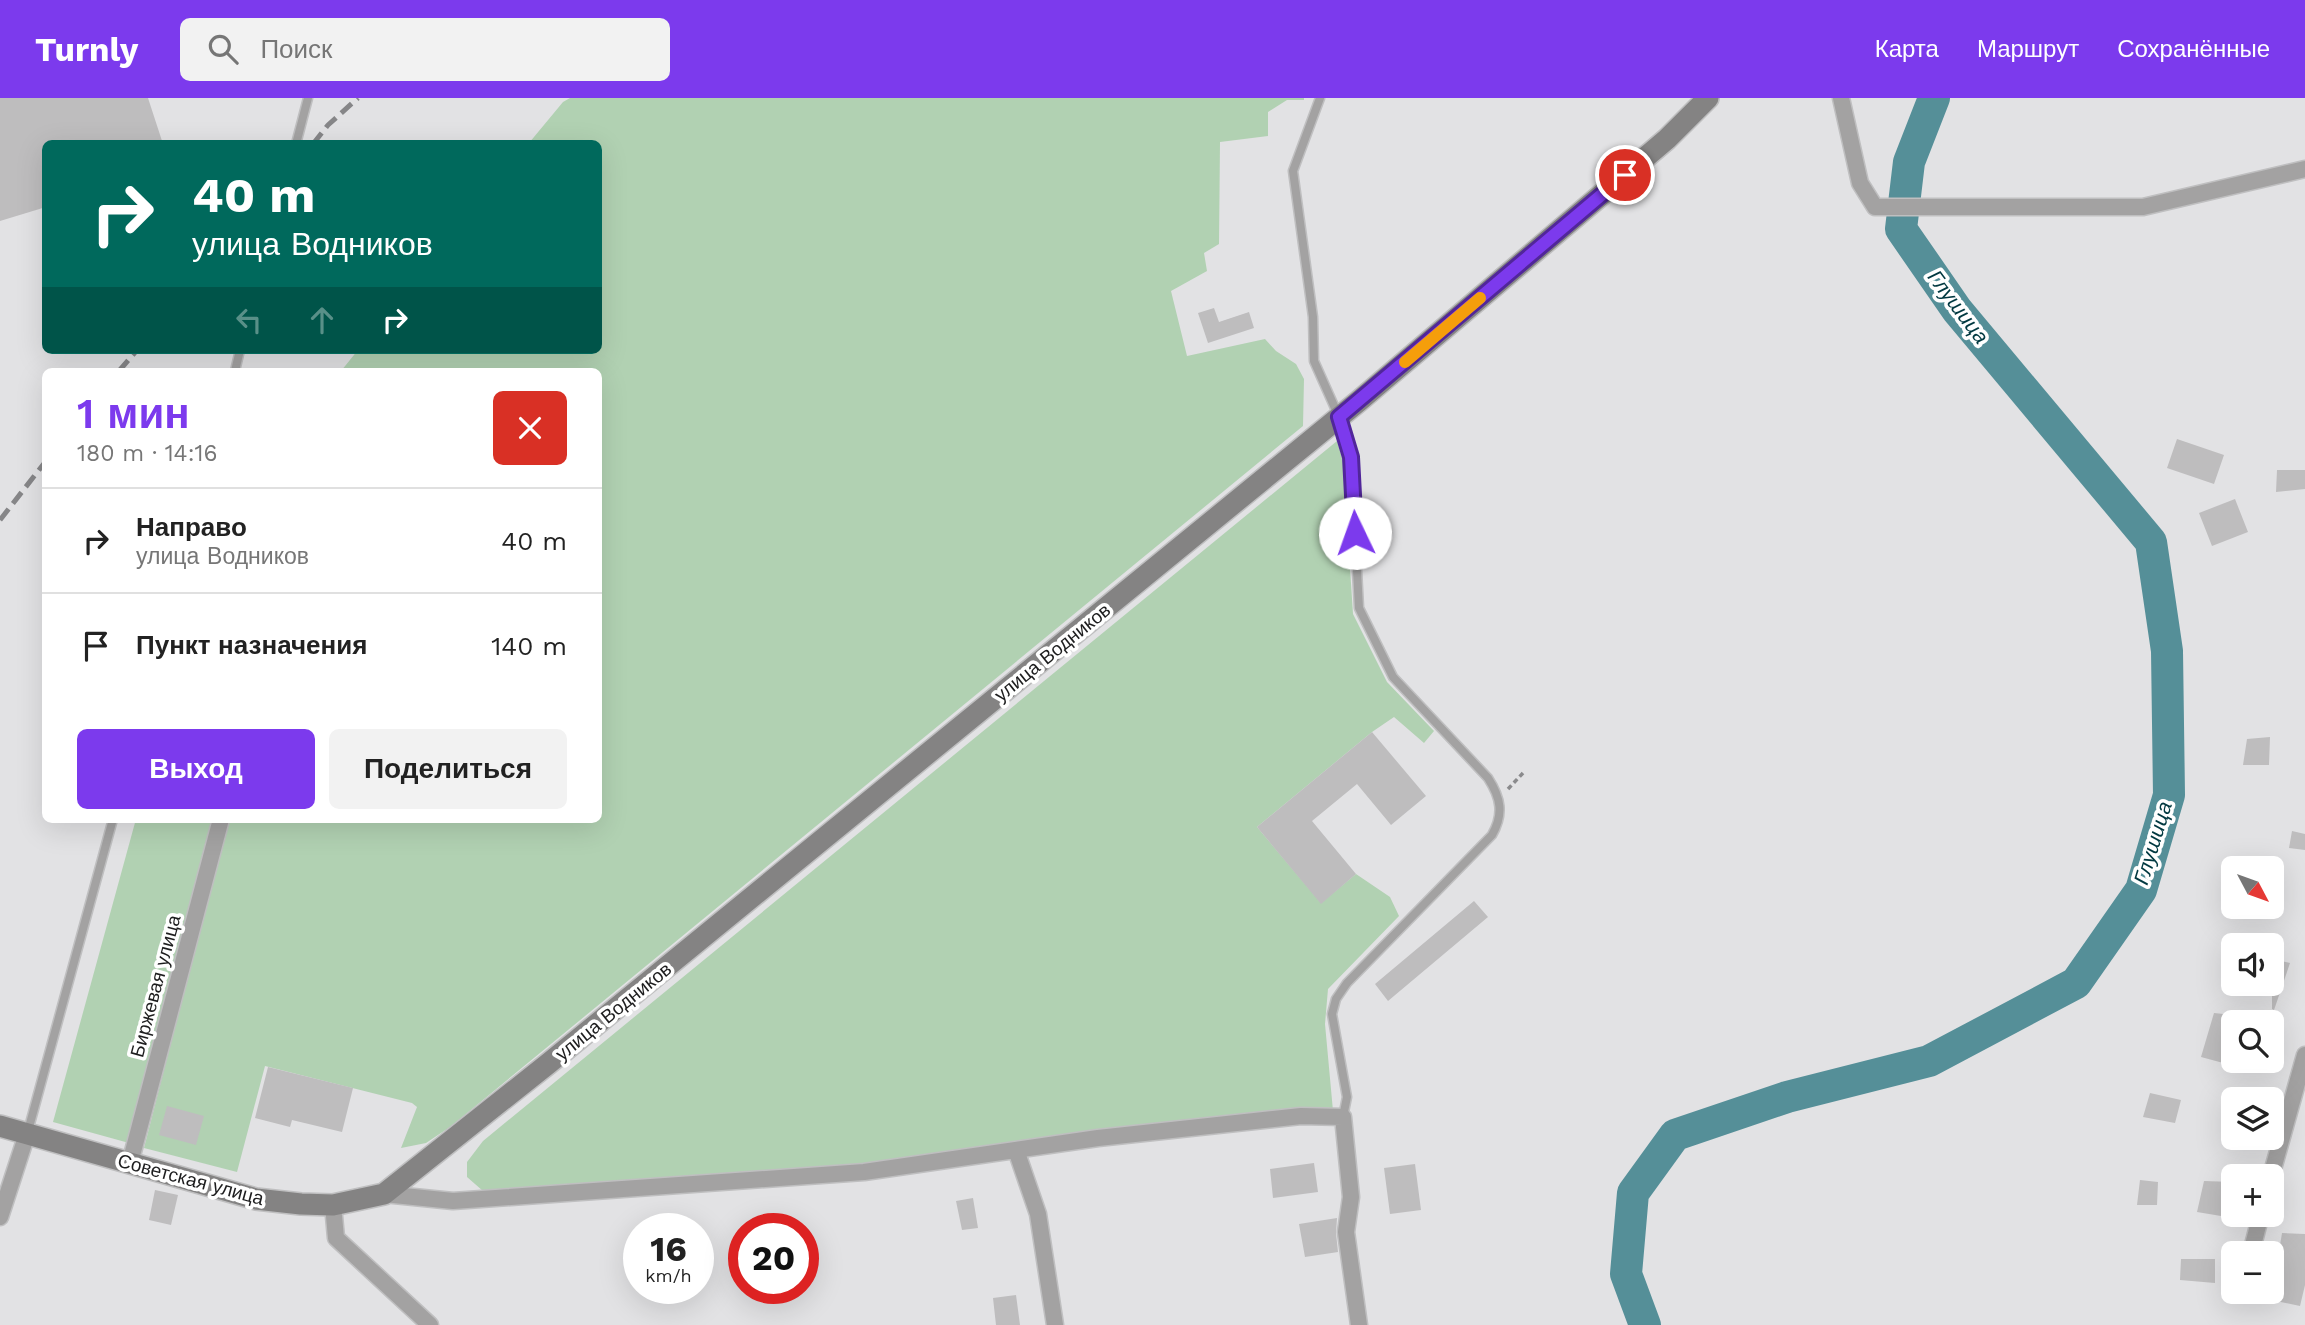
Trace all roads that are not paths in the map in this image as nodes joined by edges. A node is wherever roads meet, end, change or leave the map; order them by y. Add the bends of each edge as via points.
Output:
1 (308, 98) edge
2 (1320, 98) edge
3 (1708, 98) edge
4 (1842, 98) edge
5 (297, 140) edge
6 (2305, 169) edge
7 (1339, 417) junction
8 (112, 823) edge
9 (219, 823) edge
10 (2305, 1055) edge
11 (2297, 1112) edge
12 (1343, 1117) junction
13 (0, 1126) edge
14 (27, 1134) junction
15 (1016, 1150) junction
16 (130, 1163) junction
17 (2276, 1164) edge
18 (384, 1194) junction
19 (333, 1205) junction
20 (0, 1217) edge
21 (430, 1325) edge
22 (1055, 1325) edge
23 (1359, 1325) edge

1 - 5 lane
2 - 7 lane via 1293,171 1313,317 1314,361
3 - 7 main road, улица Водников via 1667,139
4 - 6 street via 1860,183 1875,207 2143,207
7 - 12 lane via 1351,457 1359,608 1393,677 1488,778 1501,806 1492,835 1336,999 1332,1014 1347,1097
7 - 18 main road, улица Водников
8 - 14 lane
9 - 16 street, Биржевая улица
10 - 11 street
11 - 17 street
12 - 15 street via 1301,1116
12 - 23 street via 1351,1197 1346,1232
13 - 14 main road, Советская улица
14 - 16 main road, Советская улица
14 - 20 street
15 - 18 street via 864,1172 509,1198 453,1201
15 - 22 street via 1038,1213
16 - 19 main road, Советская улица via 256,1199
18 - 19 main road, Советская улица
19 - 21 street via 337,1238

